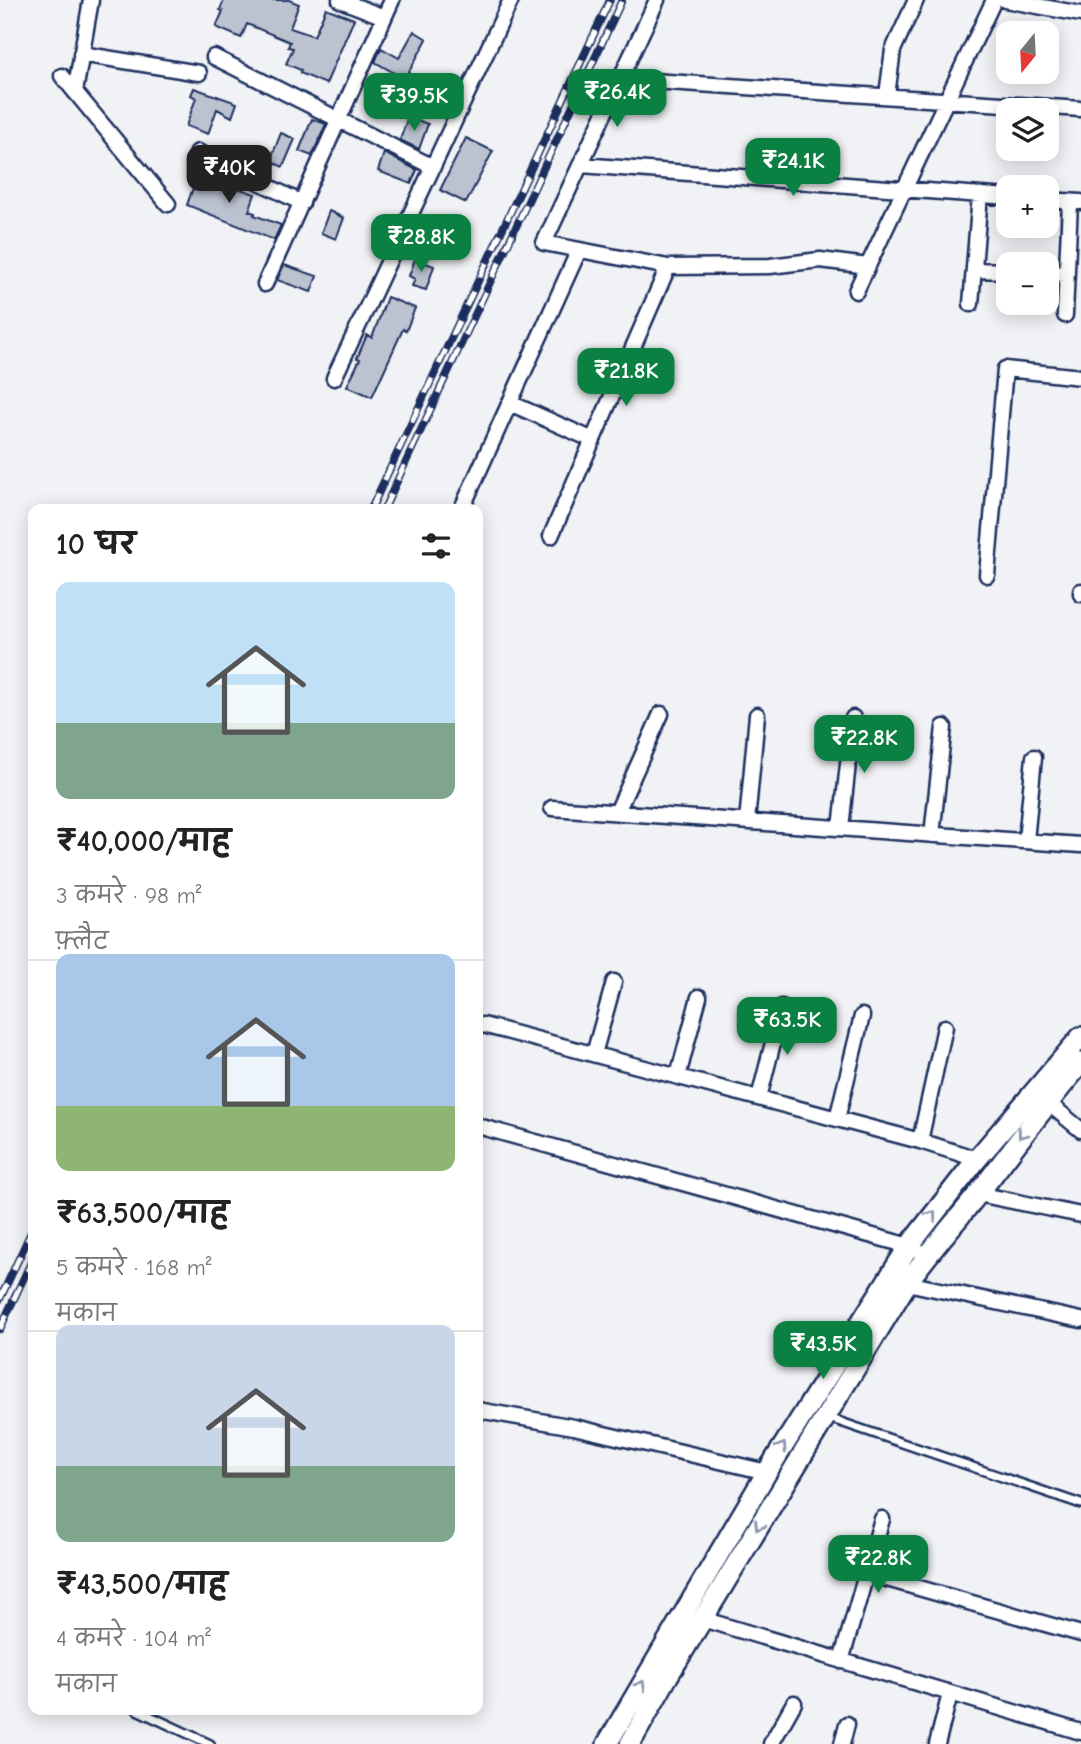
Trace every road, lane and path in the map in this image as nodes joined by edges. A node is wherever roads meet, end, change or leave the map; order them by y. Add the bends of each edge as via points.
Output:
1 (91, 0) edge
2 (340, 0) edge
3 (392, 0) edge
4 (511, 0) edge
5 (657, 0) edge
6 (916, 0) edge
7 (994, 0) edge
8 (1005, 0) edge
9 (375, 10) edge
10 (1081, 13) edge
11 (81, 54) junction
12 (214, 57) dead end
13 (199, 73) dead end
14 (62, 76) dead end
15 (621, 79) junction
16 (75, 92) junction
17 (887, 95) junction
18 (947, 100) junction
19 (1081, 109) edge
20 (339, 119) junction
21 (198, 152) dead end
22 (581, 165) junction
23 (433, 167) junction
24 (904, 189) junction
25 (980, 195) junction
26 (996, 196) edge
27 (1075, 202) edge
28 (302, 203) junction
29 (168, 204) dead end
30 (579, 250) junction
31 (867, 266) junction
32 (668, 267) junction
33 (974, 270) junction
34 (996, 271) edge
35 (1059, 274) edge
36 (1067, 274) junction
37 (265, 284) dead end
38 (856, 290) dead end
39 (971, 304) dead end
40 (1065, 315) dead end
41 (1081, 377) edge
42 (334, 378) dead end
43 (510, 403) junction
44 (593, 440) junction
45 (464, 504) edge
46 (551, 536) dead end
47 (987, 575) dead end
48 (661, 714) dead end
49 (757, 715) dead end
50 (853, 718) dead end
51 (944, 727) dead end
52 (1034, 757) dead end
53 (552, 808) dead end
54 (617, 812) junction
55 (747, 822) junction
56 (841, 828) junction
57 (932, 835) junction
58 (1026, 841) junction
59 (1081, 845) edge
60 (614, 982) dead end
61 (699, 997) dead end
62 (782, 1007) dead end
63 (862, 1016) dead end
64 (483, 1025) dead end
65 (945, 1027) dead end
66 (1081, 1037) edge
67 (594, 1054) junction
68 (1081, 1063) edge
69 (678, 1076) junction
70 (759, 1098) junction
71 (1048, 1102) junction
72 (837, 1119) junction
73 (483, 1127) edge
74 (1081, 1130) edge
75 (920, 1141) junction
76 (976, 1159) junction
77 (978, 1194) junction
78 (1081, 1215) edge
79 (918, 1250) junction
80 (900, 1279) junction
81 (1081, 1320) edge
82 (483, 1411) edge
83 (825, 1417) junction
84 (767, 1472) junction
85 (1081, 1504) edge
86 (882, 1519) dead end
87 (866, 1573) junction
88 (702, 1619) junction
89 (1081, 1634) edge
90 (841, 1661) junction
91 (950, 1694) junction
92 (794, 1703) dead end
93 (148, 1715) edge
94 (847, 1724) dead end
95 (1081, 1732) edge
96 (210, 1744) edge
97 (607, 1744) edge
98 (630, 1744) edge
99 (771, 1744) edge
100 (842, 1744) edge
101 (937, 1744) edge

1 - 11 street
2 - 9 street
3 - 9 street
4 - 23 street
5 - 15 street
6 - 17 street via 893,50
7 - 18 street
8 - 10 street
9 - 20 street
11 - 13 street
11 - 16 street
12 - 20 street
14 - 16 street
15 - 17 street
15 - 22 street
16 - 29 street
17 - 18 street
18 - 19 street
18 - 24 street
20 - 23 street
20 - 28 street
21 - 28 street
22 - 24 street
22 - 30 street via 544,243
23 - 42 street
24 - 25 street
24 - 31 street
25 - 26 street
25 - 33 street
27 - 36 street
28 - 37 street
30 - 32 street
30 - 43 street
31 - 32 street via 820,260 770,267
31 - 38 street
32 - 44 street
33 - 34 street
33 - 39 street
35 - 36 street
36 - 40 street
41 - 47 street via 1005,369
43 - 44 street
43 - 45 street
44 - 46 street
48 - 54 street
49 - 55 street
50 - 56 street
51 - 57 street
52 - 58 street
53 - 54 street
54 - 55 street
55 - 56 street
56 - 57 street
57 - 58 street
58 - 59 street
60 - 67 street
61 - 69 street
62 - 70 street
63 - 72 street
64 - 67 street
65 - 75 street
66 - 76 street
67 - 69 street
68 - 71 street
69 - 70 street
70 - 72 street
71 - 74 street
71 -> 77 street
72 - 75 street
73 - 79 street
75 - 76 street
79 -> 76 street
77 - 78 street
77 - 79 street
79 - 80 street
80 - 81 street
80 - 83 street
84 -> 80 street
82 - 84 street via 575,1427
83 - 85 lane
83 -> 88 street
97 -> 84 street
86 - 87 street
87 - 89 street
87 - 90 street
88 - 90 street
88 - 98 street
90 - 91 street
91 - 95 street
91 - 101 street
92 - 99 street
93 - 96 lane
94 - 100 street

